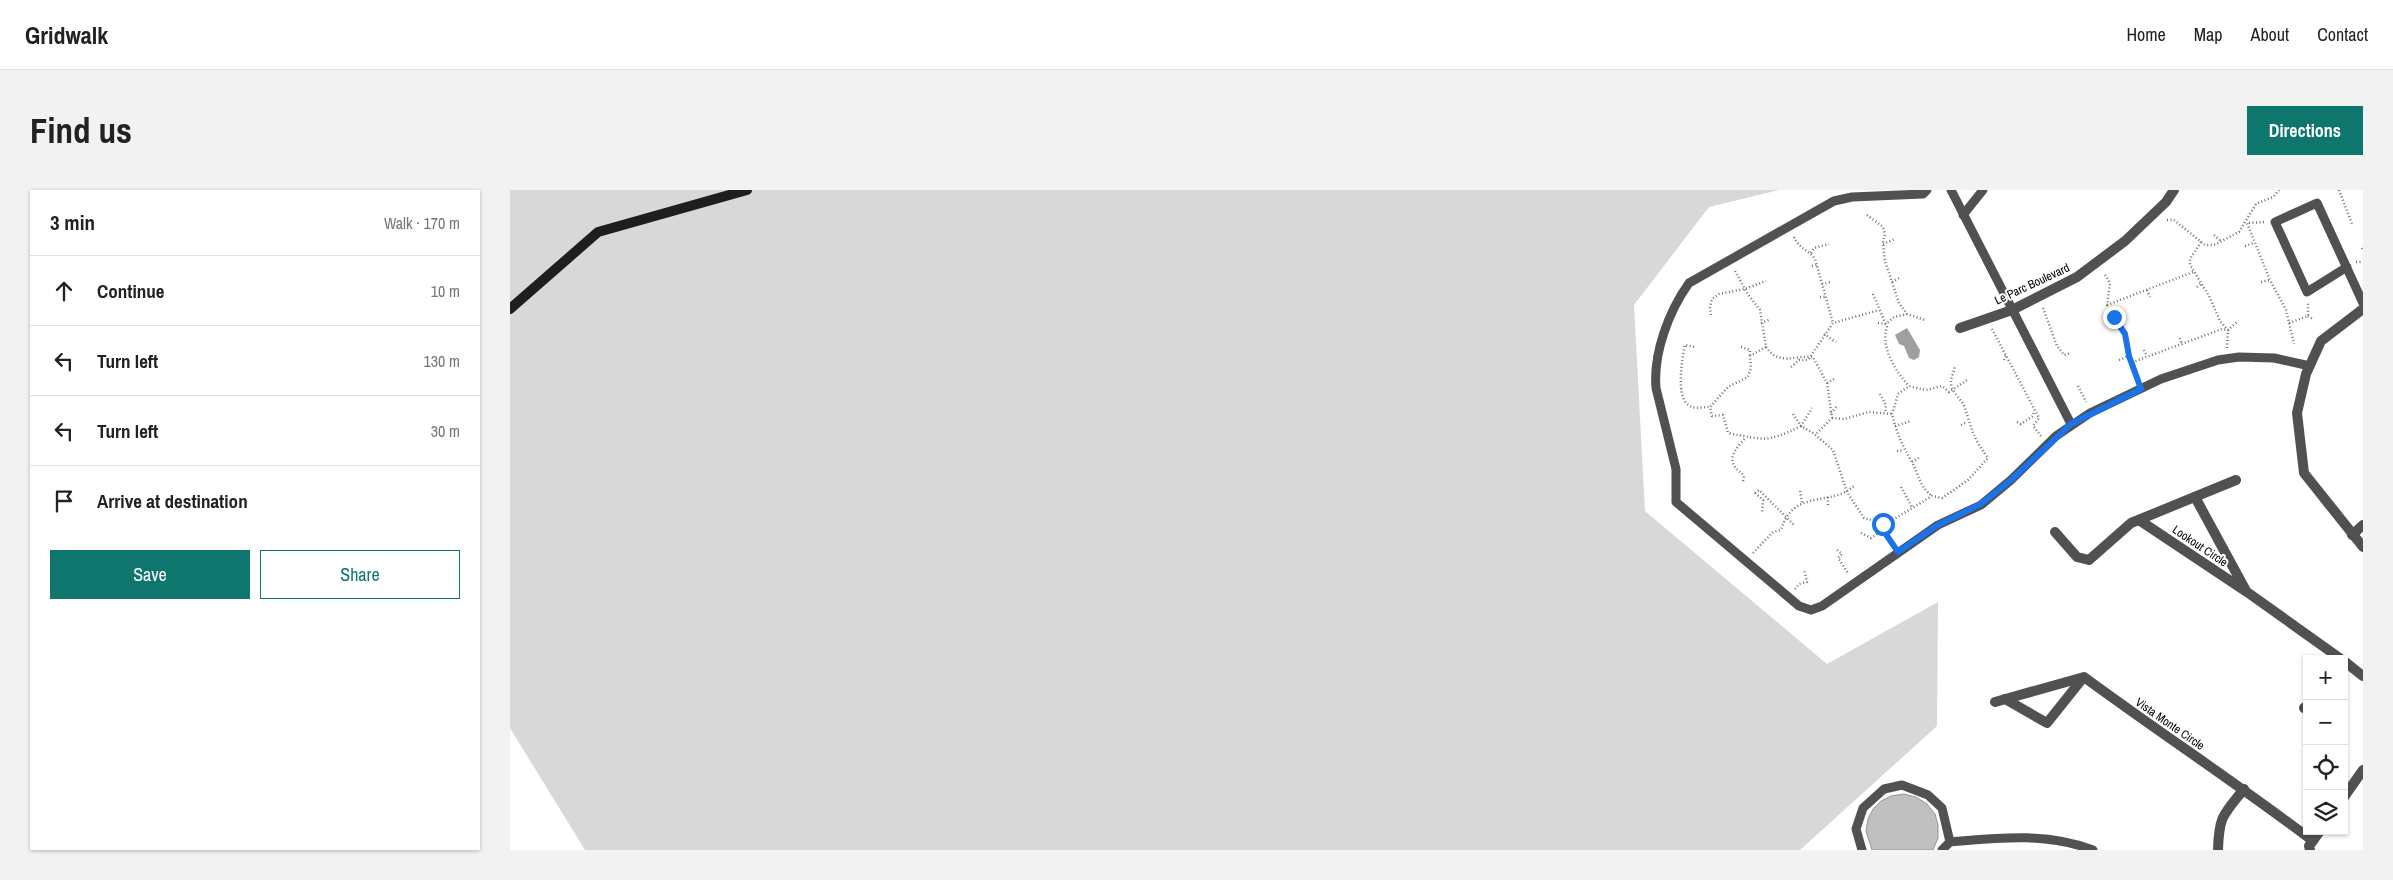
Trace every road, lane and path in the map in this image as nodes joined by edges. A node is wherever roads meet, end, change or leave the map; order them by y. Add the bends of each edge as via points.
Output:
1 (746, 190) edge
2 (1927, 190) edge
3 (1951, 190) edge
4 (1983, 190) edge
5 (2174, 190) edge
6 (2280, 190) edge
7 (2338, 190) edge
8 (1866, 215) dead end
9 (1963, 215) junction
10 (2167, 220) dead end
11 (2275, 222) junction
12 (2247, 223) junction
13 (2352, 224) dead end
14 (1789, 227) junction
15 (2214, 235) dead end
16 (1895, 240) dead end
17 (2201, 242) junction
18 (2222, 242) junction
19 (2254, 243) junction
20 (1829, 244) dead end
21 (1883, 244) junction
22 (2245, 246) dead end
23 (1811, 253) junction
24 (1730, 261) junction
25 (1817, 265) junction
26 (1812, 266) dead end
27 (2346, 268) junction
28 (2193, 272) junction
29 (2105, 275) dead end
30 (1901, 277) dead end
31 (2270, 280) junction
32 (1766, 281) dead end
33 (1830, 282) dead end
34 (1892, 282) junction
35 (2260, 282) dead end
36 (2202, 283) junction
37 (1822, 284) junction
38 (2197, 287) dead end
39 (1745, 289) junction
40 (2147, 290) junction
41 (2307, 292) junction
42 (1873, 294) dead end
43 (1820, 297) dead end
44 (1826, 297) junction
45 (2150, 297) dead end
46 (2363, 303) edge
47 (2107, 306) junction
48 (2043, 308) dead end
49 (2363, 309) edge
50 (510, 310) edge
51 (1879, 310) junction
52 (2012, 310) junction
53 (1906, 314) junction
54 (1711, 315) dead end
55 (2308, 316) junction
56 (2114, 317) junction
57 (1986, 319) junction
58 (2313, 319) dead end
59 (1769, 320) dead end
60 (1925, 320) dead end
61 (2238, 321) dead end
62 (2106, 322) dead end
63 (1761, 323) junction
64 (1833, 323) junction
65 (2289, 323) junction
66 (1878, 324) dead end
67 (1886, 324) junction
68 (1960, 328) dead end
69 (2228, 330) junction
70 (2206, 331) dead end
71 (1824, 334) junction
72 (2213, 334) junction
73 (2180, 338) dead end
74 (1836, 342) dead end
75 (2182, 344) junction
76 (2294, 344) dead end
77 (1694, 347) dead end
78 (1741, 347) dead end
79 (1766, 347) junction
80 (2227, 347) dead end
81 (2144, 350) dead end
82 (2071, 353) dead end
83 (2006, 354) junction
84 (1750, 356) junction
85 (2129, 356) junction
86 (2147, 356) junction
87 (1811, 357) junction
88 (2004, 360) dead end
89 (2119, 360) dead end
90 (2133, 362) junction
91 (1955, 365) dead end
92 (2310, 366) junction
93 (1791, 367) dead end
94 (1834, 379) dead end
95 (1967, 380) dead end
96 (1827, 383) junction
97 (1909, 386) junction
98 (2078, 386) dead end
99 (1953, 388) junction
100 (2141, 389) junction
101 (1880, 394) dead end
102 (1837, 406) dead end
103 (1710, 407) junction
104 (1812, 408) dead end
105 (2034, 410) junction
106 (1831, 413) junction
107 (1885, 413) junction
108 (2090, 413) junction
109 (1792, 414) dead end
110 (1892, 414) junction
111 (1832, 418) junction
112 (1911, 421) dead end
113 (1968, 422) junction
114 (2017, 422) dead end
115 (2071, 424) junction
116 (1961, 425) dead end
117 (1801, 426) junction
118 (1895, 426) junction
119 (1815, 435) junction
120 (1745, 438) junction
121 (2048, 445) junction
122 (1904, 450) junction
123 (1897, 451) dead end
124 (1920, 457) dead end
125 (1912, 462) junction
126 (2236, 480) dead end
127 (1743, 481) dead end
128 (1855, 485) dead end
129 (1901, 487) dead end
130 (1800, 491) dead end
131 (1848, 492) junction
132 (1932, 496) junction
133 (1828, 497) junction
134 (2195, 497) junction
135 (1802, 503) junction
136 (1828, 507) dead end
137 (1912, 507) junction
138 (1762, 512) dead end
139 (1786, 517) junction
140 (2139, 520) junction
141 (1883, 524) junction
142 (1794, 525) dead end
143 (2363, 525) edge
144 (1883, 530) junction
145 (1861, 532) dead end
146 (2055, 532) dead end
147 (2352, 535) junction
148 (2363, 547) edge
149 (1758, 548) dead end
150 (1838, 550) dead end
151 (1898, 552) junction
152 (1804, 568) dead end
153 (1854, 583) junction
154 (2247, 592) junction
155 (1788, 597) junction
156 (2334, 655) edge
157 (2348, 665) edge
158 (2363, 676) edge
159 (2084, 677) junction
160 (2363, 770) edge
161 (2244, 789) junction
162 (2348, 791) edge
163 (2318, 835) edge
164 (1950, 842) junction
165 (2310, 847) edge
166 (1862, 850) edge
167 (1942, 850) edge
168 (2093, 850) edge
169 (2218, 850) edge

1 - 50 street via 598,232
2 - 14 lane via 1923,194 1852,197 1834,201
3 - 9 lane
4 - 9 lane
5 - 52 street, Le Parc Boulevard via 2166,202 2125,241 2078,277
6 - 12 path via 2273,197 2256,204
7 - 13 path
8 - 21 path via 1883,227
9 - 52 lane
10 - 17 path via 2174,220
11 - 12 path
11 - 27 lane via 2317,203
11 - 41 lane
12 - 18 path
12 - 19 path
14 - 23 path via 1798,246
14 - 24 lane
15 - 18 path
16 - 21 path
17 - 18 path via 2214,245
17 - 28 path via 2190,259
19 - 22 path
19 - 31 path
20 - 23 path via 1814,248
21 - 34 path
23 - 25 path
24 - 39 path
24 - 155 lane via 1689,283 1676,303 1665,332 1655,376 1656,388 1676,469 1676,502
25 - 26 path
25 - 37 path
27 - 41 lane
27 - 46 lane
28 - 36 path
28 - 40 path
29 - 47 path via 2110,283
30 - 34 path
31 - 35 path
31 - 65 path via 2286,310
32 - 39 path
33 - 37 path
34 - 53 path
36 - 38 path
36 - 69 path via 2220,321
37 - 44 path
39 - 54 path via 1719,294 1712,299
39 - 63 path via 1760,310
40 - 45 path
40 - 47 path
41 - 55 path
42 - 51 path
43 - 44 path
44 - 64 path
47 - 56 path
48 - 82 path via 2057,346 2064,355
49 - 92 street via 2321,341
51 - 64 path
51 - 67 path
52 - 57 street, Le Parc Boulevard
52 - 115 lane
53 - 60 path
53 - 67 path via 1894,317
55 - 58 path
55 - 65 path
56 - 62 path
56 - 85 path via 2125,334
57 - 68 street, Le Parc Boulevard
57 - 83 path
59 - 63 path
61 - 69 path
63 - 79 path
64 - 71 path
65 - 76 path
66 - 67 path
67 - 97 path via 1884,334 1889,356
69 - 72 path via 2222,329
69 - 80 path
70 - 72 path
71 - 74 path
71 - 87 path
72 - 75 path
73 - 75 path
75 - 86 path
77 - 103 path via 1685,345 1682,358 1684,403 1691,408
78 - 84 path via 1750,350
79 - 84 path
79 - 87 path via 1772,355 1785,360
81 - 86 path
83 - 88 path
83 - 105 path
84 - 103 path via 1748,377 1728,387
85 - 89 path
85 - 90 path
86 - 90 path
87 - 93 path via 1799,360
87 - 96 path
90 - 100 path
91 - 99 path via 1951,382
92 - 100 lane via 2274,358 2239,357 2218,360
92 - 147 street via 2297,413 2304,473
94 - 96 path
95 - 99 path
96 - 106 path
97 - 99 path via 1926,390 1942,386 1949,392
97 - 110 path via 1898,394
98 - 108 path
99 - 113 path via 1965,408
100 - 108 lane
101 - 107 path via 1886,405
102 - 106 path
103 - 120 path via 1712,416 1723,415 1728,433
104 - 117 path
105 - 114 path via 2028,420 2021,424
105 - 121 path via 2038,418 2032,426
106 - 111 path
107 - 110 path
107 - 111 path
108 - 115 lane
109 - 117 path
110 - 118 path
111 - 119 path
112 - 118 path
113 - 116 path
113 - 132 path via 1976,444 1988,458 1968,480 1949,494 1938,499
115 - 121 lane
117 - 119 path
117 - 120 path via 1772,439
118 - 122 path
119 - 131 path via 1832,450
120 - 127 path via 1732,458 1734,467 1744,476
121 - 151 lane via 1981,504 1938,525
122 - 123 path
122 - 125 path
124 - 125 path
125 - 132 path via 1920,484
126 - 134 street, Lookout Circle
128 - 131 path
129 - 137 path
130 - 135 path
131 - 133 path
131 - 141 path via 1864,518
132 - 137 path
133 - 135 path
133 - 136 path
134 - 140 street, Lookout Circle
134 - 154 street, Lookout Circle via 2220,548
135 - 139 path
137 - 141 path
138 - 139 path via 1763,500 1755,493 1758,490
139 - 142 path
139 - 149 path via 1781,530 1774,532
140 - 146 street, Lookout Circle via 2131,523 2089,560 2077,558
140 - 154 street, Lookout Circle
141 - 144 path
143 - 147 street
144 - 145 path via 1871,538
144 - 151 path
147 - 148 street
150 - 153 path via 1842,554 1838,558
151 - 153 lane
152 - 155 path via 1807,582 1798,584
153 - 155 lane via 1811,610
154 - 156 street, Lookout Circle
157 - 158 street, Lookout Circle
159 - 159 street via 2000,700 2047,723
159 - 161 street, Vista Monte Circle
160 - 162 street
161 - 165 street, Vista Monte Circle
161 - 169 street via 2219,825
163 - 165 street
164 - 166 lane via 1942,808 1928,794 1902,785 1884,789 1863,808 1856,829
164 - 167 lane
164 - 168 lane via 2008,836 2079,845

